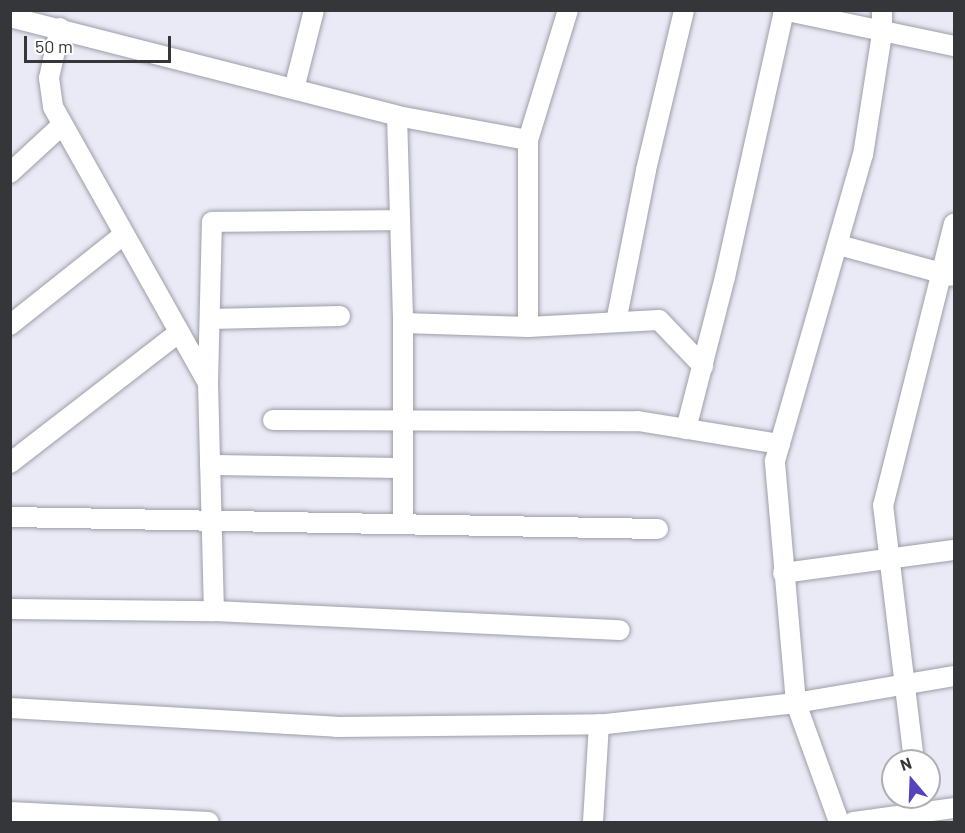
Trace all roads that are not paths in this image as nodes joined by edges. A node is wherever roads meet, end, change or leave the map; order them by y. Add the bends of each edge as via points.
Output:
1 (314, 10) edge
2 (568, 10) edge
3 (684, 10) edge
4 (882, 10) edge
5 (783, 11) edge
6 (10, 17) edge
7 (60, 28) junction
8 (882, 33) junction
9 (954, 46) edge
10 (294, 89) junction
11 (397, 116) junction
12 (62, 125) junction
13 (528, 140) junction
14 (10, 173) edge
15 (399, 220) junction
16 (954, 224) edge
17 (122, 236) junction
18 (839, 245) junction
19 (948, 275) edge
20 (340, 316) dead end
21 (210, 319) junction
22 (616, 322) junction
23 (402, 323) junction
24 (10, 326) edge
25 (528, 327) junction
26 (178, 333) junction
27 (703, 366) junction
28 (208, 383) junction
29 (403, 419) junction
30 (273, 420) dead end
31 (686, 429) junction
32 (780, 444) junction
33 (10, 463) edge
34 (210, 465) junction
35 (402, 468) junction
36 (10, 517) edge
37 (212, 518) junction
38 (403, 523) junction
39 (658, 529) dead end
40 (954, 550) edge
41 (890, 560) junction
42 (783, 573) junction
43 (10, 609) edge
44 (214, 611) junction
45 (620, 630) dead end
46 (954, 676) edge
47 (904, 683) junction
48 (796, 703) junction
49 (10, 708) edge
50 (599, 724) junction
51 (912, 749) edge
52 (903, 809) edge
53 (10, 812) edge
54 (209, 822) edge
55 (593, 822) edge
56 (839, 822) edge
57 (853, 822) edge

1 - 10 street
2 - 13 street
3 - 22 street via 646,170
4 - 8 street
5 - 8 street
5 - 27 street
6 - 7 street
7 - 10 street
7 - 12 street via 49,93
8 - 9 street
8 - 18 street via 863,155
10 - 11 street
11 - 13 street
11 - 15 street
12 - 14 street
12 - 17 street
13 - 25 street
15 - 21 street via 212,222
15 - 23 street
16 - 19 street
17 - 24 street
17 - 26 street
18 - 19 street
18 - 32 street
19 - 41 street via 883,506
20 - 21 street
21 - 28 street
22 - 25 street
22 - 27 street via 659,320
23 - 25 street
23 - 29 street
26 - 28 street
26 - 33 street
27 - 31 street
28 - 34 street
29 - 30 street
29 - 31 street via 638,421
29 - 35 street
31 - 32 street
32 - 42 street via 776,461
34 - 35 street
34 - 37 street
35 - 38 street
36 - 37 street
37 - 38 street
37 - 44 street
38 - 39 street
40 - 41 street
41 - 42 street
41 - 47 street
42 - 48 street
43 - 44 street
44 - 45 street
46 - 47 street
47 - 48 street
47 - 51 street
48 - 50 street
48 - 56 street
49 - 50 street via 336,727
50 - 55 street
52 - 57 street
53 - 54 street

